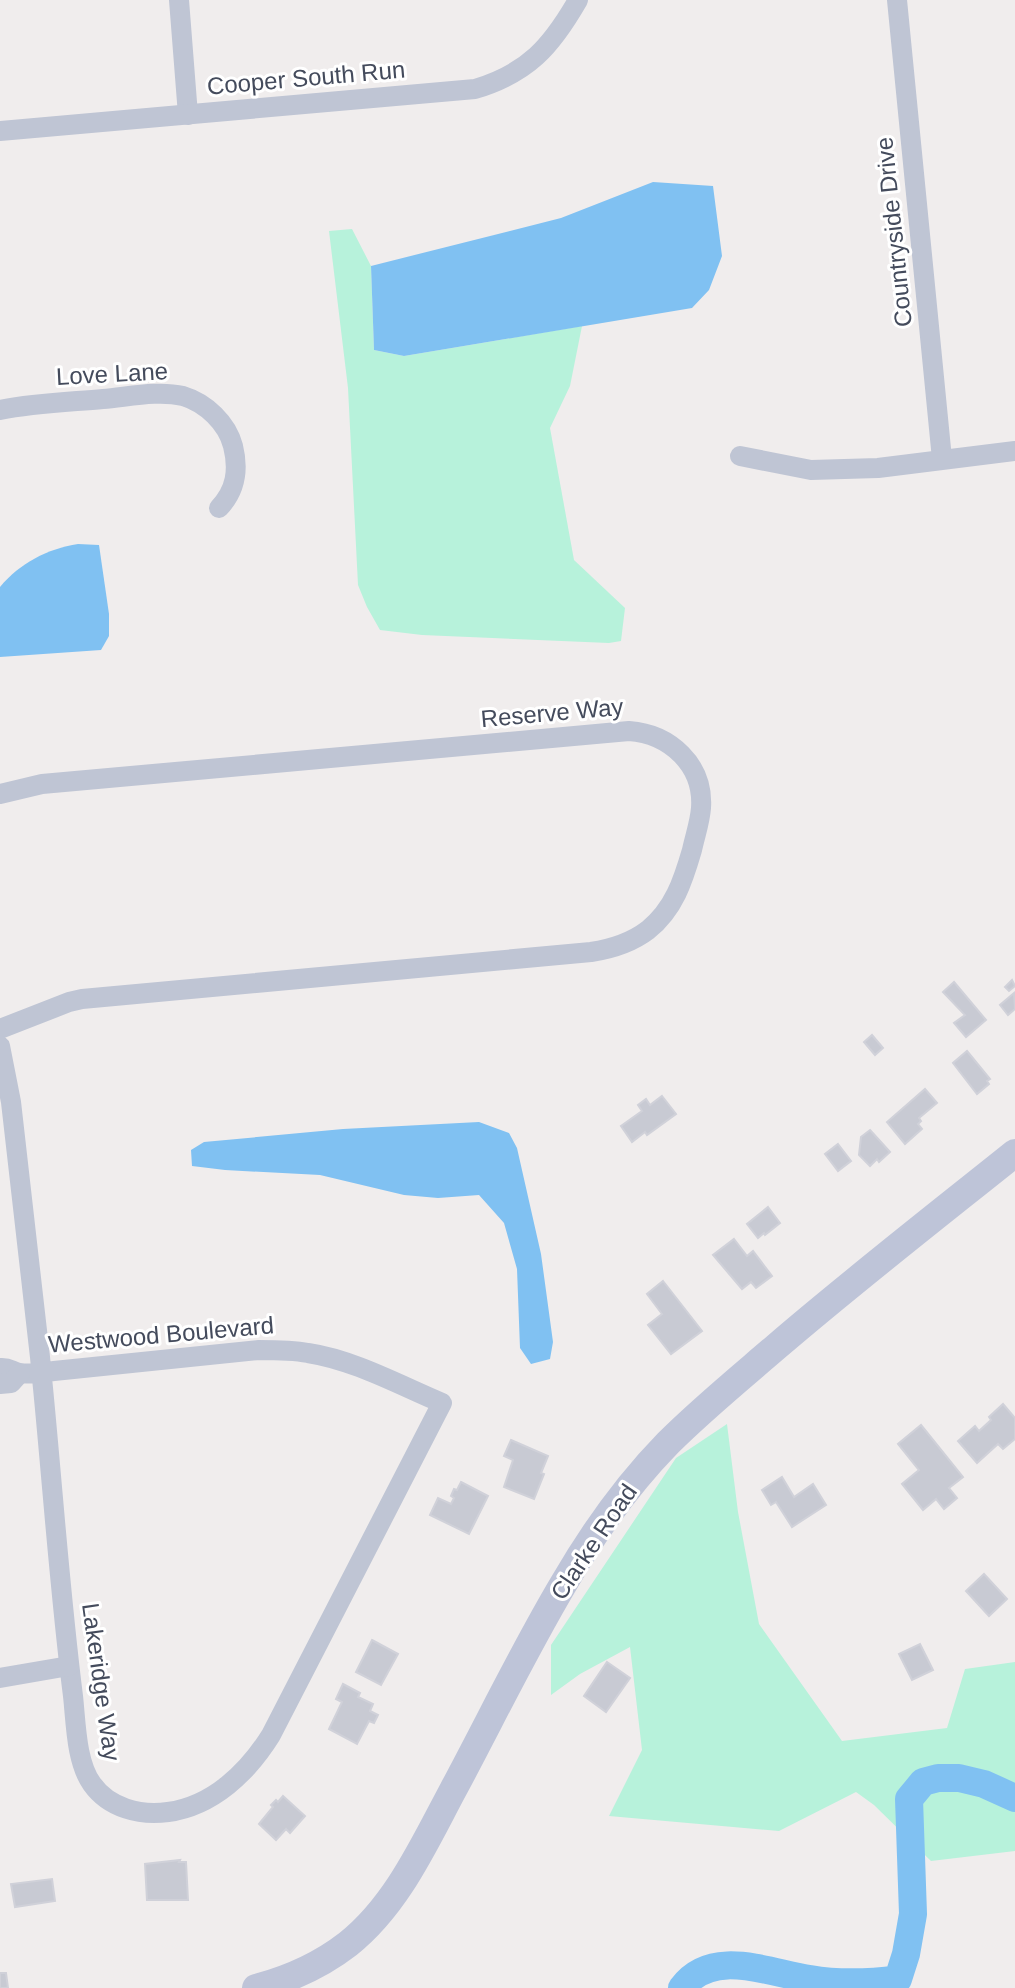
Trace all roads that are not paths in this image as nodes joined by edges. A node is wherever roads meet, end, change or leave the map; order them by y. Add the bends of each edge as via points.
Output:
1 (179, 0) edge
2 (578, 0) edge
3 (897, 0) edge
4 (188, 115) junction
5 (0, 131) edge
6 (0, 410) edge
7 (1015, 451) edge
8 (740, 456) dead end
9 (942, 459) junction
10 (219, 508) dead end
11 (0, 794) edge
12 (0, 1029) edge
13 (0, 1046) edge
14 (1015, 1153) edge
15 (10, 1371) edge
16 (41, 1372) junction
17 (0, 1384) edge
18 (442, 1403) joint
19 (69, 1666) junction
20 (0, 1678) edge
21 (256, 1988) edge

1 - 4 street
2 - 4 street, Cooper South Run via 542,52 496,83
3 - 9 street, Countryside Drive
4 - 5 street, Cooper South Run
6 - 10 street, Love Lane via 153,394 201,404 223,426 234,451 235,483
7 - 9 street
8 - 9 street via 811,470
11 - 12 street, Reserve Way via 42,784 629,731 662,739 680,752 694,772 701,802 677,894 647,931 623,945 82,999
13 - 16 street, Lakeridge Way
14 - 21 street, Clarke Road via 829,1302 668,1443 629,1487 563,1583 395,1891 349,1943 305,1971
15 - 16 street, Westwood Boulevard
15 - 17 street, Westwood Boulevard via 11,1383
16 - 18 street, Westwood Boulevard via 291,1351 343,1363
16 - 19 street, Lakeridge Way
18 - 19 street, Lakeridge Way via 271,1735 232,1782 171,1812 138,1812 109,1800 83,1767
19 - 20 street

